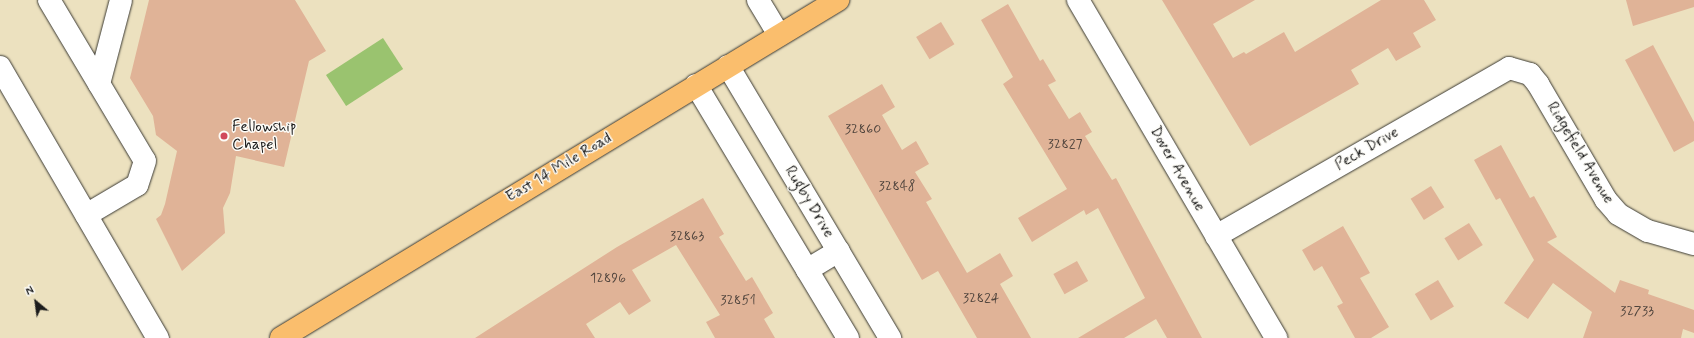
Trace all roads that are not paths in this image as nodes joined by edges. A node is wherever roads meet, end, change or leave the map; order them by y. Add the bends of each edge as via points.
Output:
1 (49, 0) edge
2 (121, 0) edge
3 (758, 0) edge
4 (838, 0) edge
5 (1078, 0) edge
6 (779, 35) junction
7 (728, 66) junction
8 (0, 67) edge
9 (1519, 69) joint
10 (99, 84) junction
11 (696, 85) junction
12 (86, 215) junction
13 (1216, 236) junction
14 (1694, 244) edge
15 (838, 251) junction
16 (807, 270) junction
17 (158, 338) edge
18 (281, 338) edge
19 (848, 338) edge
20 (890, 338) edge
21 (1276, 338) edge

1 - 10 street
2 - 10 street
3 - 6 street
4 - 6 main road, East 14 Mile Road
5 - 13 street, Dover Avenue
6 - 7 main road, East 14 Mile Road
7 - 11 main road, East 14 Mile Road
7 - 15 street, Rugby Drive
8 - 12 street
9 - 13 street, Peck Drive via 1509,68 1498,73
9 - 14 street, Ridgefield Avenue via 1530,74 1538,84 1606,200 1618,214 1648,231
10 - 12 street via 145,161 137,185
11 - 16 street
11 - 18 main road, East 14 Mile Road
12 - 17 street
13 - 21 street, Dover Avenue
15 - 16 street
15 - 20 street, Rugby Drive
16 - 19 street

